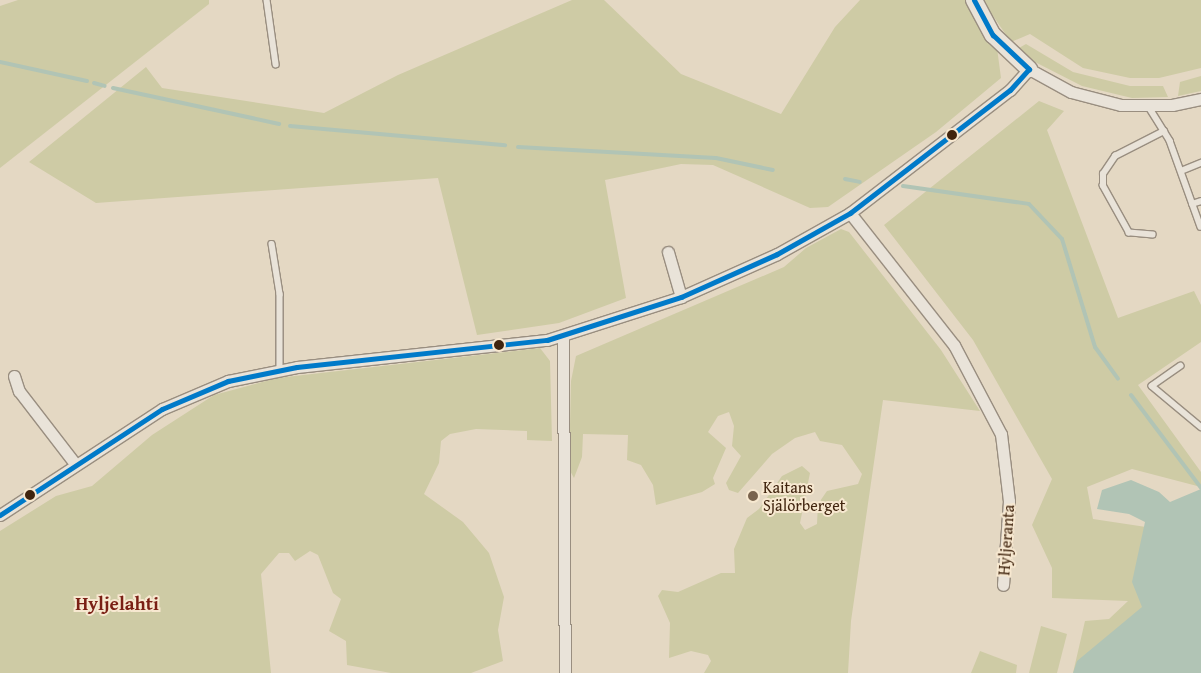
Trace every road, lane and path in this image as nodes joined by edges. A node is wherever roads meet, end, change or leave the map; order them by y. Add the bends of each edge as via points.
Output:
1 (267, 0) edge
2 (974, 0) edge
3 (276, 64) dead end
4 (1029, 69) junction
5 (1201, 99) edge
6 (1149, 106) junction
7 (1164, 131) junction
8 (1201, 163) edge
9 (1180, 171) junction
10 (1201, 201) edge
11 (1192, 204) junction
12 (850, 214) junction
13 (1201, 226) edge
14 (1153, 236) dead end
15 (272, 244) dead end
16 (668, 252) dead end
17 (682, 297) junction
18 (563, 336) junction
19 (1181, 366) dead end
20 (280, 369) junction
21 (14, 376) dead end
22 (1201, 427) edge
23 (76, 465) junction
24 (0, 514) edge
25 (1003, 585) dead end
26 (564, 673) edge

1 - 3 lane
2 - 4 street via 993,35
4 - 6 street via 1080,95
4 - 12 street via 1010,90
5 - 6 street
6 - 7 lane
7 - 9 lane
7 - 14 lane via 1115,156 1103,174 1103,186 1129,233
8 - 9 lane
9 - 11 lane
10 - 11 lane
11 - 13 lane
12 - 17 street via 777,254
12 - 25 street, Hyljeranta via 954,345 1001,434 1009,501
15 - 20 lane via 280,294
16 - 17 street
17 - 18 street
18 - 20 street
18 - 26 street
19 - 22 lane via 1152,386
20 - 23 street via 228,381 169,406
21 - 23 street via 19,391
23 - 24 street

